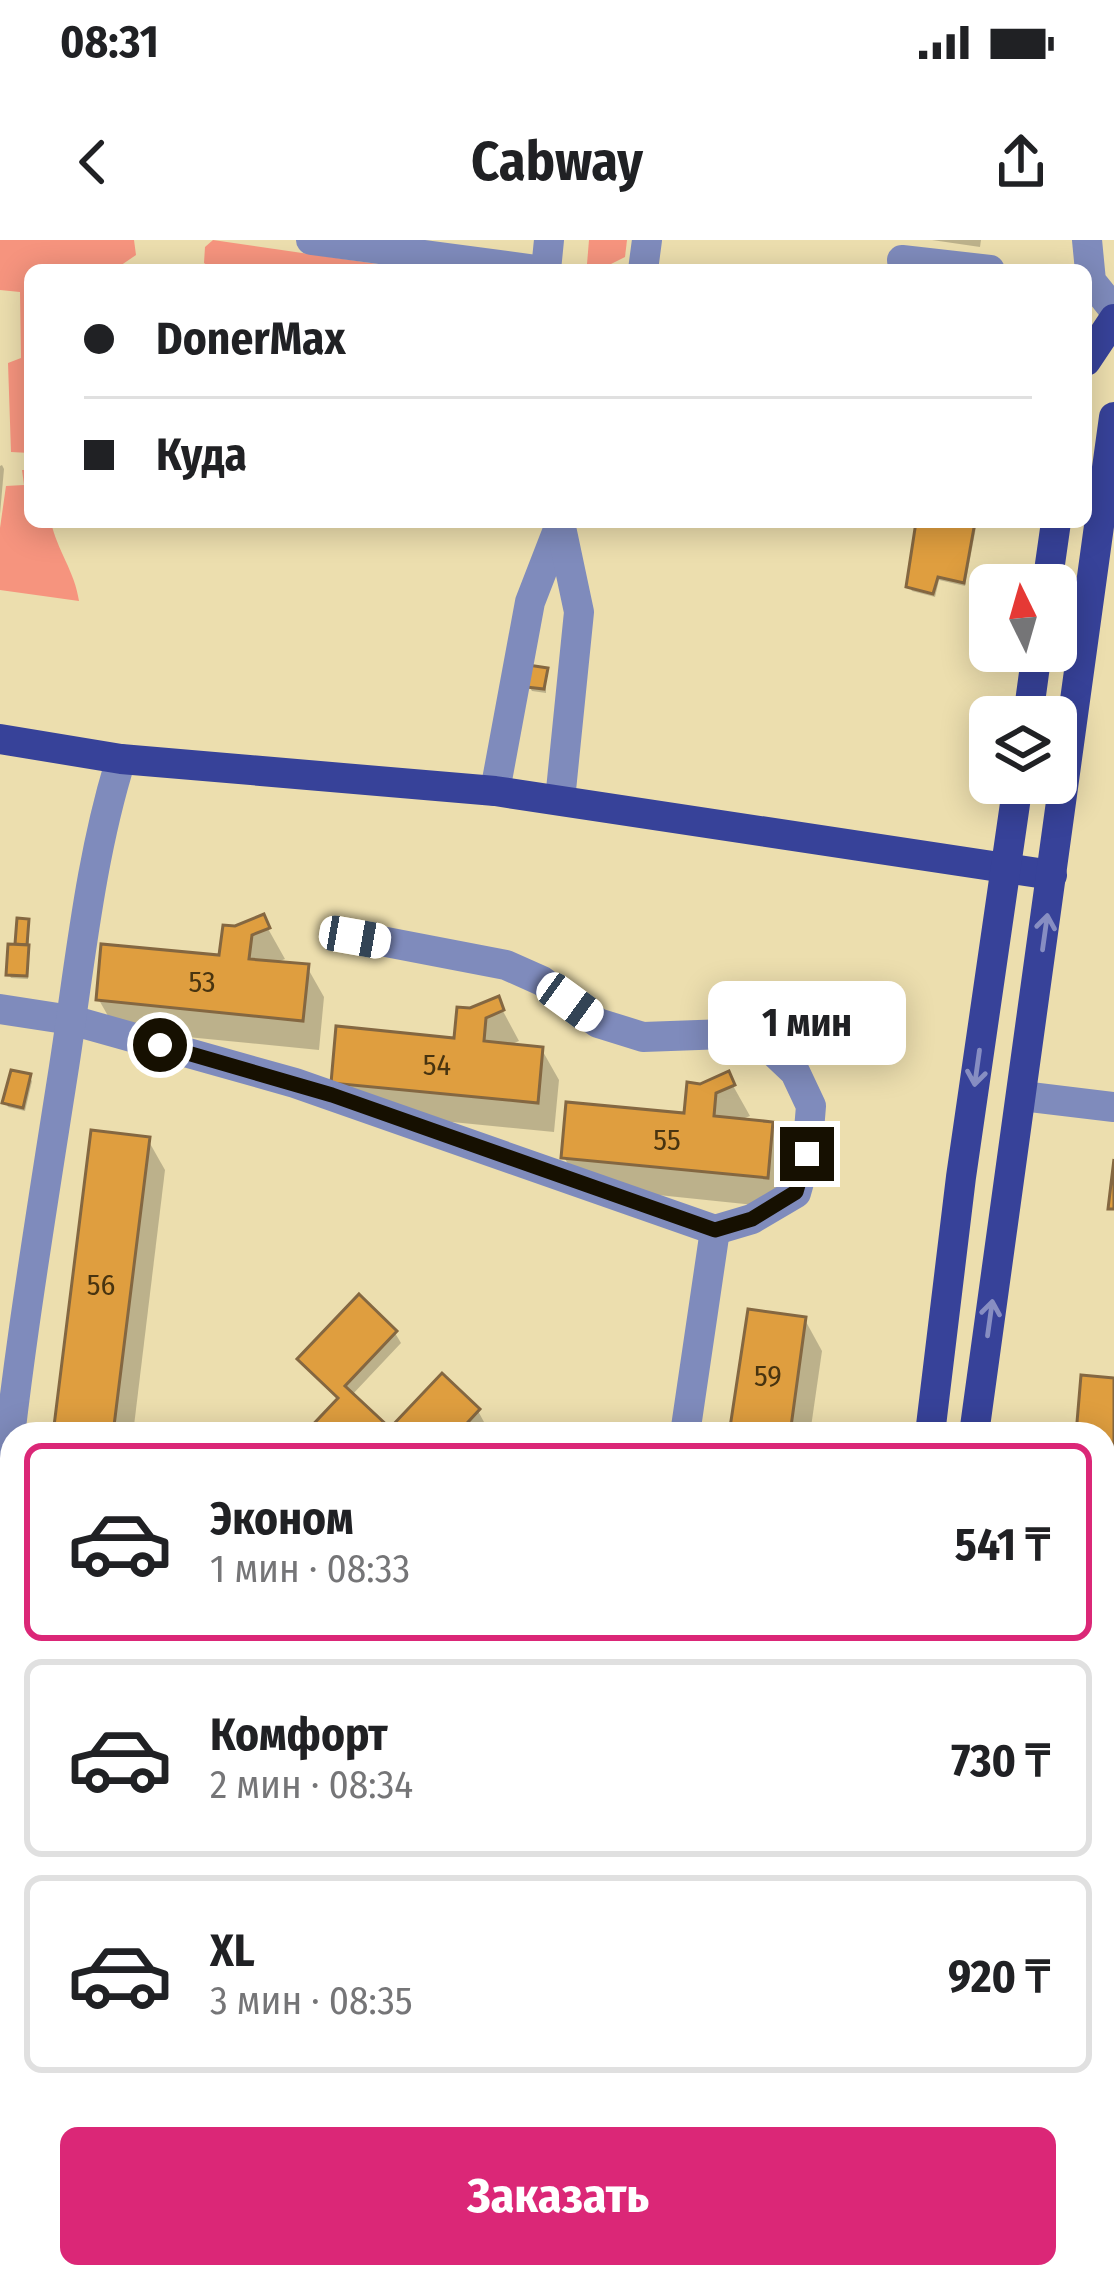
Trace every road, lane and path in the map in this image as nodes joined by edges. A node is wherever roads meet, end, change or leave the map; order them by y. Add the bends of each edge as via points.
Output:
1 (311, 240) edge
2 (902, 260) dead end
3 (496, 264) edge
4 (937, 264) edge
5 (1092, 285) edge
6 (1114, 315) edge
7 (1092, 351) edge
8 (1114, 417) edge
9 (560, 528) edge
10 (562, 528) edge
11 (1055, 528) edge
12 (1050, 564) edge
13 (0, 739) edge
14 (121, 759) junction
15 (495, 791) junction
16 (560, 800) junction
17 (1015, 804) edge
18 (1006, 869) junction
19 (1052, 875) junction
20 (355, 937) dead end
21 (4, 1014) edge
22 (71, 1020) junction
23 (1022, 1096) junction
24 (1114, 1107) edge
25 (715, 1230) junction
26 (10, 1349) edge
27 (6, 1422) edge
28 (688, 1422) edge
29 (931, 1422) edge
30 (976, 1422) edge

1 - 3 street
2 - 4 street
5 - 6 street
6 - 7 main road
8 - 19 main road
9 - 15 street via 530,602
10 - 16 street via 579,612
11 - 12 main road
13 - 14 main road
14 - 15 main road
14 - 22 street via 104,814
15 - 16 main road
16 - 18 main road
17 - 18 main road
18 - 19 main road
18 -> 29 main road
23 -> 19 main road
20 - 25 street via 506,965 598,1023 643,1036 759,1038 795,1072 811,1106 807,1154 796,1192
21 - 22 street
22 - 25 street via 295,1083
22 - 26 street
23 - 24 street
30 -> 23 main road
25 - 28 street
26 - 27 street

